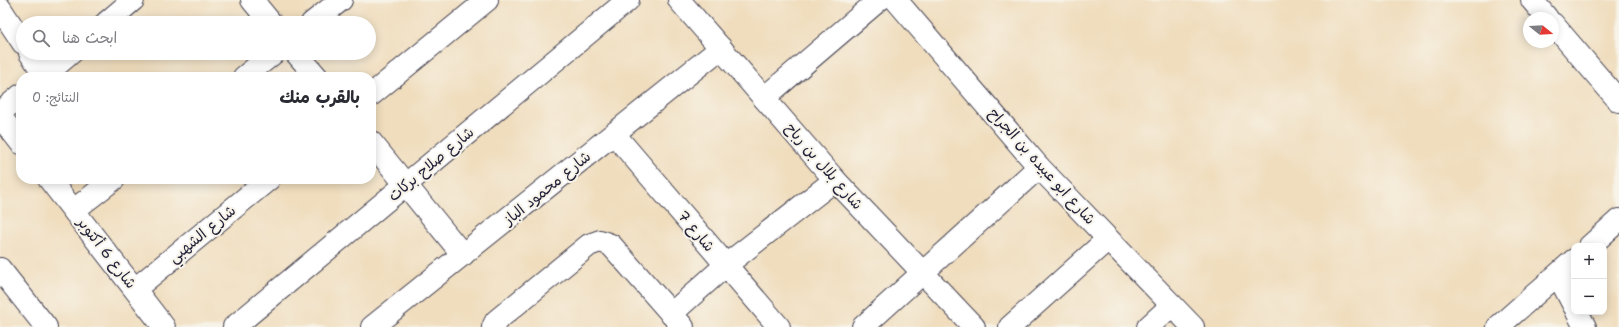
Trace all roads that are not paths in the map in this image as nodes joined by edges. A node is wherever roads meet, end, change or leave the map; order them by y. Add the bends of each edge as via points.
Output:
1 (133, 0) edge
2 (252, 0) edge
3 (341, 0) edge
4 (487, 0) edge
5 (628, 0) edge
6 (679, 0) edge
7 (879, 0) edge
8 (896, 0) edge
9 (1532, 0) edge
10 (0, 8) edge
11 (1542, 12) edge
12 (114, 16) edge
13 (265, 16) edge
14 (321, 16) edge
15 (1559, 31) edge
16 (16, 32) edge
17 (721, 48) junction
18 (34, 60) edge
19 (63, 60) edge
20 (265, 60) edge
21 (302, 60) edge
22 (42, 72) edge
23 (49, 72) edge
24 (250, 72) edge
25 (313, 72) edge
26 (376, 91) edge
27 (764, 98) junction
28 (16, 100) edge
29 (1619, 101) edge
30 (0, 114) edge
31 (614, 134) junction
32 (16, 136) edge
33 (376, 148) edge
34 (1039, 167) junction
35 (834, 180) junction
36 (53, 184) edge
37 (108, 184) edge
38 (263, 184) edge
39 (405, 185) junction
40 (74, 210) junction
41 (1619, 220) edge
42 (1108, 238) junction
43 (1593, 243) edge
44 (463, 254) junction
45 (1571, 263) edge
46 (726, 265) junction
47 (0, 269) edge
48 (922, 274) junction
49 (1558, 274) junction
50 (135, 289) junction
51 (1571, 300) edge
52 (1172, 305) junction
53 (1579, 315) edge
54 (677, 320) edge
55 (46, 327) edge
56 (164, 327) edge
57 (234, 327) edge
58 (372, 327) edge
59 (493, 327) edge
60 (778, 327) edge
61 (863, 327) edge
62 (974, 327) edge
63 (1010, 327) edge
64 (1148, 327) edge
65 (1193, 327) edge
66 (1498, 327) edge
67 (1585, 327) edge

1 - 12 street
2 - 13 street
3 - 14 street
4 - 26 street
5 - 39 street, شارع صلاح بركات
6 - 17 street, شارع بلال بن رباح
7 - 27 street
8 - 34 street, شارع ابو عبيده بن الجراح
9 - 11 street
10 - 16 street
15 - 29 street
17 - 27 street, شارع بلال بن رباح
17 - 31 street, شارع محمود الباز
18 - 22 street
19 - 23 street
20 - 24 street
21 - 25 street
27 - 35 street, شارع بلال بن رباح
28 - 30 street
30 - 32 street
31 - 44 street, شارع محمود الباز
31 - 46 street, شارع 7
33 - 39 street
34 - 42 street, شارع ابو عبيده بن الجراح
34 - 48 street
35 - 46 street
35 - 48 street, شارع بلال بن رباح
36 - 40 street, شارع 6 أكتوبر
37 - 40 street
38 - 50 street, شارع الشهبي
39 - 44 street
39 - 57 street, شارع صلاح بركات
40 - 50 street, شارع 6 أكتوبر
41 - 43 street
42 - 52 street, شارع ابو عبيده بن الجراح
42 - 63 street
44 - 58 street, شارع محمود الباز
45 - 49 street
46 - 54 street
46 - 60 street, شارع 7
47 - 55 street
48 - 61 street
48 - 62 street, شارع بلال بن رباح
49 - 51 street
49 - 66 street
50 - 56 street, شارع 6 أكتوبر
52 - 64 street
52 - 65 street, شارع ابو عبيده بن الجراح
53 - 67 street
54 - 59 street via 608,243 600,241 589,246 496,321

